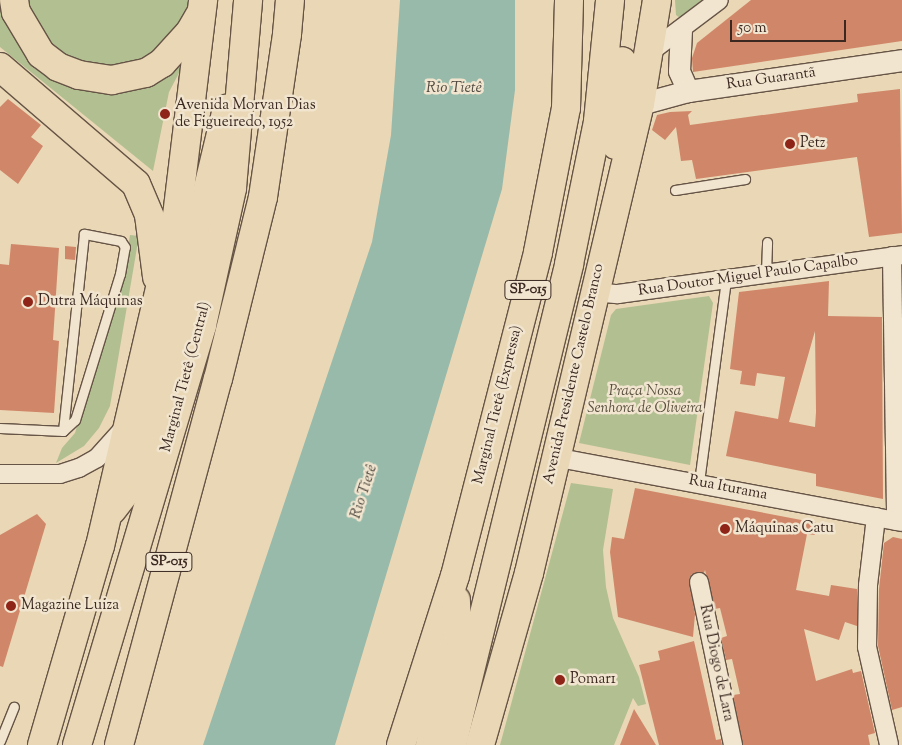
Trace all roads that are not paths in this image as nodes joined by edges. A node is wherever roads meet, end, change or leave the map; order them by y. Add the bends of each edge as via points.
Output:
1 (14, 0) edge
2 (248, 0) edge
3 (290, 0) edge
4 (569, 0) edge
5 (610, 0) edge
6 (627, 0) edge
7 (657, 0) edge
8 (719, 0) edge
9 (203, 5) edge
10 (681, 30) junction
11 (247, 34) junction
12 (650, 52) junction
13 (902, 60) edge
14 (0, 66) edge
15 (688, 91) junction
16 (640, 104) junction
17 (744, 179) dead end
18 (618, 187) junction
19 (675, 190) dead end
20 (767, 242) dead end
21 (897, 255) edge
22 (766, 273) junction
23 (726, 279) junction
24 (159, 290) junction
25 (593, 292) junction
26 (128, 424) junction
27 (0, 428) edge
28 (63, 431) junction
29 (554, 457) junction
30 (0, 474) edge
31 (699, 482) junction
32 (876, 517) junction
33 (106, 518) junction
34 (899, 521) edge
35 (455, 576) junction
36 (699, 582) dead end
37 (14, 708) dead end
38 (0, 742) edge
39 (42, 745) edge
40 (77, 745) edge
41 (119, 745) edge
42 (401, 745) edge
43 (430, 745) edge
44 (452, 745) edge
45 (480, 745) edge
46 (733, 745) edge
47 (889, 745) edge

1 - 9 highway via 16,12 41,54 58,67 79,75 112,80 146,73 162,63 190,32
2 - 11 highway, Marginal Tietê (Central)
3 - 41 highway, SP-015 via 263,197 218,379
4 - 35 highway, Marginal Tietê (Expressa) / SP-015 via 564,118 538,252
5 - 44 highway via 598,121 569,264
6 - 18 highway via 616,145
7 - 12 highway, Avenida Presidente Castelo Branco
8 - 10 street
9 - 24 highway via 177,216
10 - 12 street
10 - 15 street via 679,71
11 - 33 highway via 213,158 170,355 139,475
11 - 40 highway, Marginal Tietê (Central) via 232,188 202,325
12 - 16 highway, Avenida Presidente Castelo Branco
13 - 15 street, Rua Guarantã
14 - 24 highway via 136,184 149,215
15 - 16 street, Rua Guarantã
16 - 18 highway, Avenida Presidente Castelo Branco
17 - 19 lane
18 - 25 highway, Avenida Presidente Castelo Branco
20 - 22 lane
21 - 22 street, Rua Doutor Miguel Paulo Capalbo
21 - 34 street
22 - 23 street, Rua Doutor Miguel Paulo Capalbo
23 - 25 street, Rua Doutor Miguel Paulo Capalbo via 618,294
23 - 31 lane
24 - 26 highway
25 - 29 highway, Avenida Presidente Castelo Branco
26 - 30 street via 97,458 79,468 60,474
26 - 33 highway
27 - 28 lane
28 - 28 lane via 84,234 121,241 125,246 120,274 78,412
29 - 31 street, Rua Iturama
29 - 45 highway, Avenida Presidente Castelo Branco via 529,573
31 - 32 street, Rua Iturama
32 - 34 street, Rua Iturama
32 - 47 street via 868,585 867,647
33 - 39 highway
35 - 42 highway, Marginal Tietê (Expressa) / SP-015
35 - 43 highway via 457,632
36 - 46 street, Rua Diogo de Lara
37 - 38 lane

